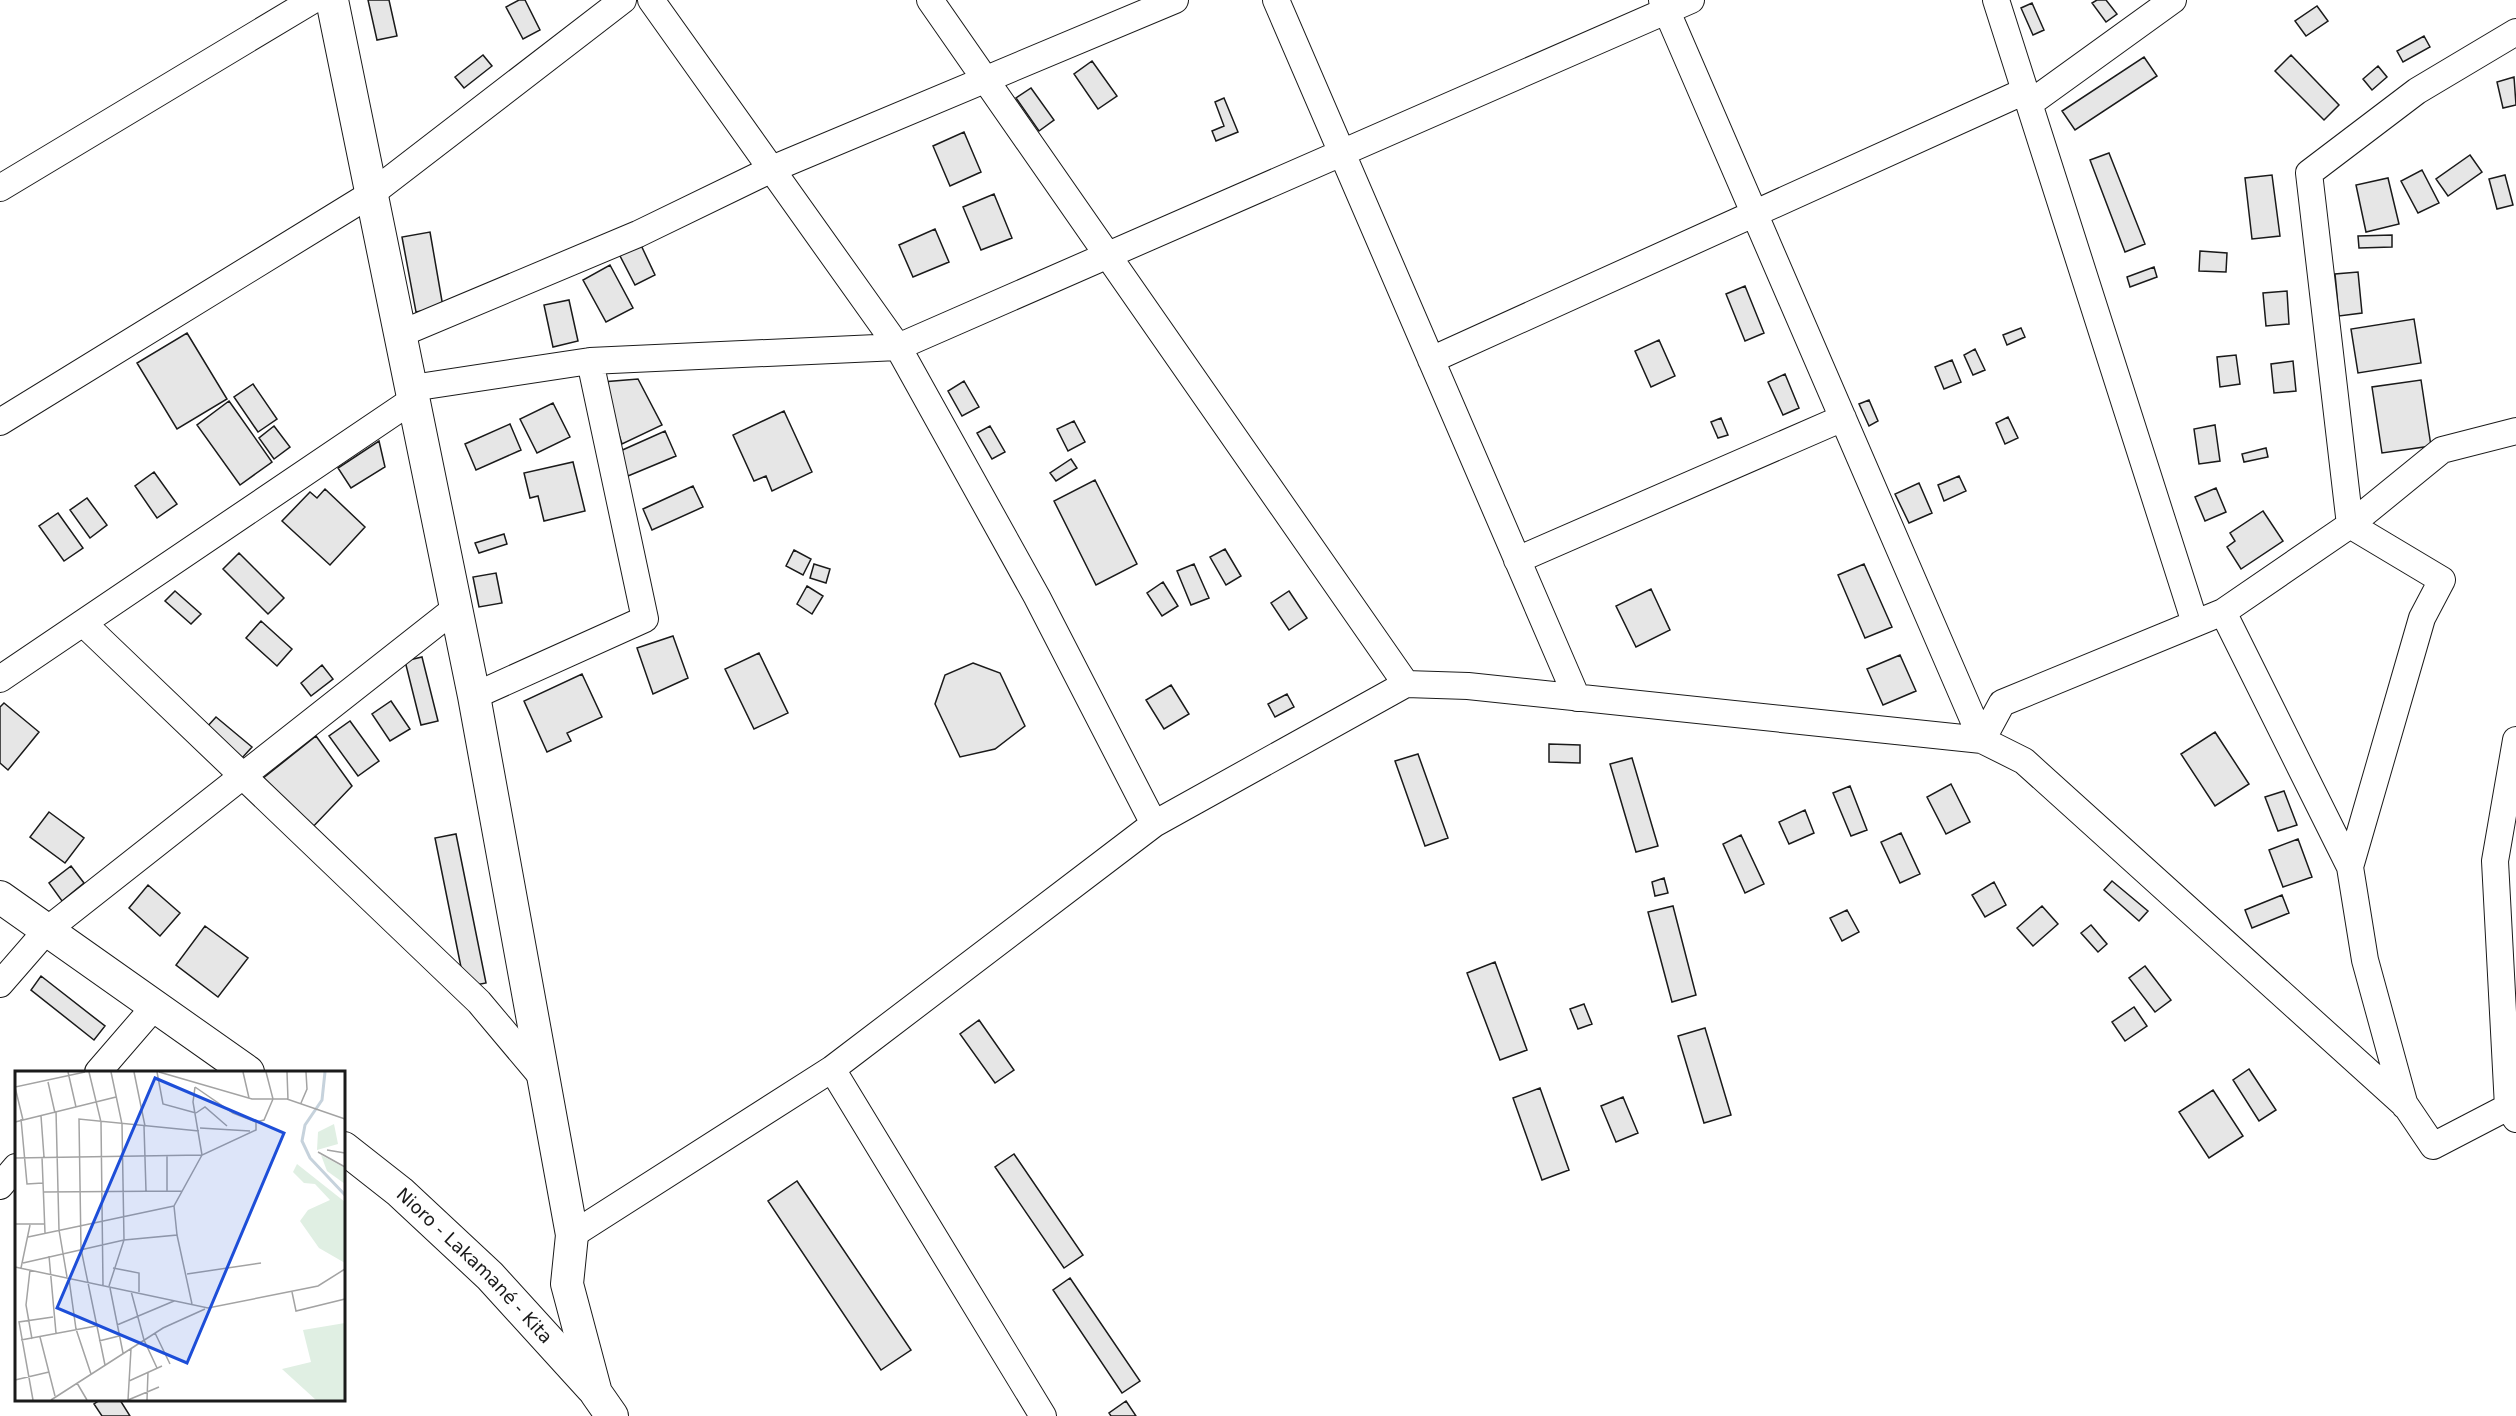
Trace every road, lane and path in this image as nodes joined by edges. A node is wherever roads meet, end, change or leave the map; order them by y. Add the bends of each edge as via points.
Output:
1 (313, 0) edge
2 (332, 0) edge
3 (623, 0) edge
4 (651, 0) edge
5 (930, 0) edge
6 (1174, 0) edge
7 (1276, 0) edge
8 (1691, 0) edge
9 (1996, 0) edge
10 (2173, 0) edge
11 (1664, 5) edge
12 (2516, 32) edge
13 (986, 80) junction
14 (2027, 98) junction
15 (1341, 153) junction
16 (772, 170) junction
17 (0, 188) edge
18 (371, 194) junction
19 (1754, 214) junction
20 (1107, 255) junction
21 (400, 334) junction
22 (898, 347) junction
23 (1431, 360) junction
24 (590, 361) junction
25 (413, 394) junction
26 (1843, 418) junction
27 (0, 422) edge
28 (2516, 431) edge
29 (2350, 525) junction
30 (1517, 560) junction
31 (456, 608) junction
32 (2223, 612) junction
33 (84, 623) junction
34 (2196, 623) junction
35 (0, 679) edge
36 (1406, 684) junction
37 (474, 696) junction
38 (1576, 698) junction
39 (1982, 740) junction
40 (2516, 740) edge
41 (243, 776) junction
42 (1154, 824) junction
43 (2350, 867) junction
44 (0, 897) edge
45 (47, 930) junction
46 (0, 984) edge
47 (155, 1006) junction
48 (832, 1069) junction
49 (99, 1071) edge
50 (247, 1071) edge
51 (542, 1077) junction
52 (2406, 1106) junction
53 (2512, 1113) edge
54 (345, 1149) edge
55 (15, 1168) edge
56 (0, 1186) edge
57 (572, 1235) junction
58 (604, 1405) edge
59 (1043, 1416) edge

1 - 17 street
2 - 18 main road
3 - 18 street
4 - 16 street
5 - 13 street
6 - 13 street
7 - 15 street
8 - 11 street
9 - 14 street
10 - 14 street
11 - 15 street
11 - 19 street
12 - 29 street via 2417,91 2309,173
13 - 16 street
13 - 20 street
14 - 19 street
14 - 34 street
15 - 20 street
15 - 23 street
16 - 21 street via 638,234
16 - 22 street
18 - 21 main road
18 - 27 street
19 - 23 street
19 - 26 street
20 - 22 street
20 - 36 street
21 - 25 main road
22 - 24 street
22 - 42 street via 1036,597
23 - 30 street
24 - 25 street
24 - 37 street via 645,619
25 - 31 main road
25 - 33 street
26 - 30 street
26 - 39 street
28 - 29 street via 2442,450
29 - 32 street
29 - 43 street via 2442,580 2422,618
30 - 38 street
31 - 37 main road
31 - 41 street
32 - 34 street
32 - 43 street
33 - 35 street
33 - 41 street
34 - 39 street via 2002,703
36 - 38 street via 1468,686
36 - 42 street
37 - 51 main road
38 - 39 street
39 - 52 street via 2024,761
40 - 53 street via 2495,861
41 - 45 street
41 - 51 street via 479,1002
42 - 48 street
43 - 52 street via 2365,960
44 - 45 main road
45 - 46 street
45 - 47 main road
47 - 49 street
47 - 50 main road
48 - 57 street
48 - 59 street
51 - 57 main road
52 - 53 street via 2433,1146
54 - 58 main road, Nioro - Lakamané - Kita via 399,1192 490,1276
55 - 56 street
57 - 58 main road via 567,1284

